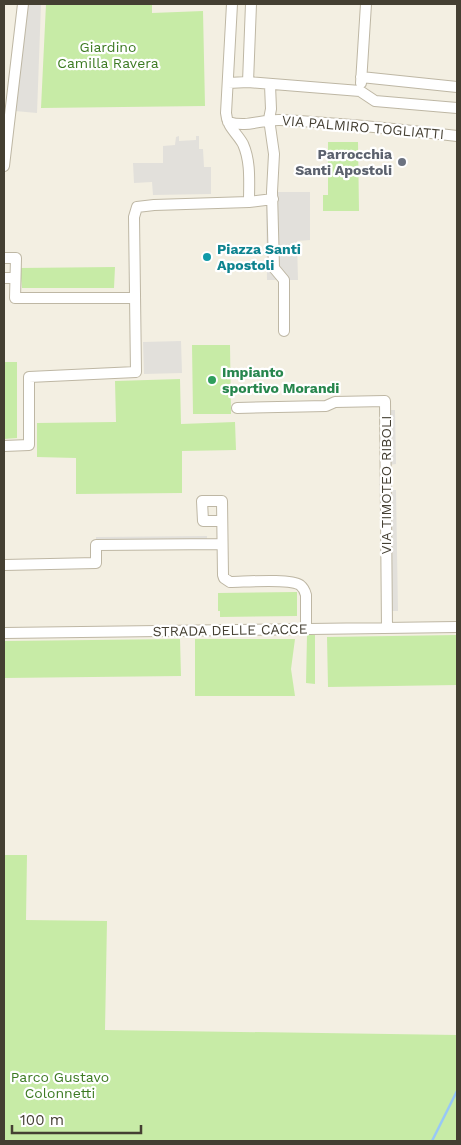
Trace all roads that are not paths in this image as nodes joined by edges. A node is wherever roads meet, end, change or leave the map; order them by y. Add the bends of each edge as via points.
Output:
1 (23, 4) edge
2 (232, 4) edge
3 (251, 4) edge
4 (366, 4) edge
5 (361, 77) junction
6 (248, 82) junction
7 (228, 83) junction
8 (270, 85) junction
9 (457, 87) edge
10 (360, 91) junction
11 (457, 108) edge
12 (269, 119) junction
13 (228, 122) junction
14 (457, 136) edge
15 (4, 166) edge
16 (273, 199) junction
17 (249, 202) junction
18 (4, 258) edge
19 (4, 278) edge
20 (15, 278) junction
21 (135, 298) junction
22 (284, 331) dead end
23 (237, 408) dead end
24 (4, 446) edge
25 (222, 521) dead end
26 (222, 544) junction
27 (4, 565) edge
28 (457, 627) edge
29 (388, 628) junction
30 (306, 629) junction
31 (4, 633) edge

1 - 15 street
2 - 7 street
3 - 6 street
4 - 5 street
5 - 9 street
5 - 10 street
6 - 7 street
6 - 8 street
7 - 13 street
8 - 10 street, VIA PALMIRO TOGLIATTI
8 - 12 street via 272,109
10 - 11 street, VIA PALMIRO TOGLIATTI via 375,101
12 - 13 street via 244,125
12 - 14 street, VIA PALMIRO TOGLIATTI via 358,124
12 - 16 street via 274,154
13 - 17 street via 240,138 248,158
16 - 17 street
16 - 22 street via 274,268 284,280
17 - 21 street via 137,207 134,217
18 - 20 street via 16,258
19 - 20 street
20 - 21 street via 15,298
21 - 24 street via 136,372 29,377 29,445
23 - 29 street, VIA TIMOTEO RIBOLI via 385,401
25 - 26 street
26 - 27 street via 96,545 96,563
26 - 30 street via 223,575 227,580 287,581 302,586 306,595
28 - 29 street, STRADA DELLE CACCE
29 - 30 street, STRADA DELLE CACCE
30 - 31 street, STRADA DELLE CACCE

